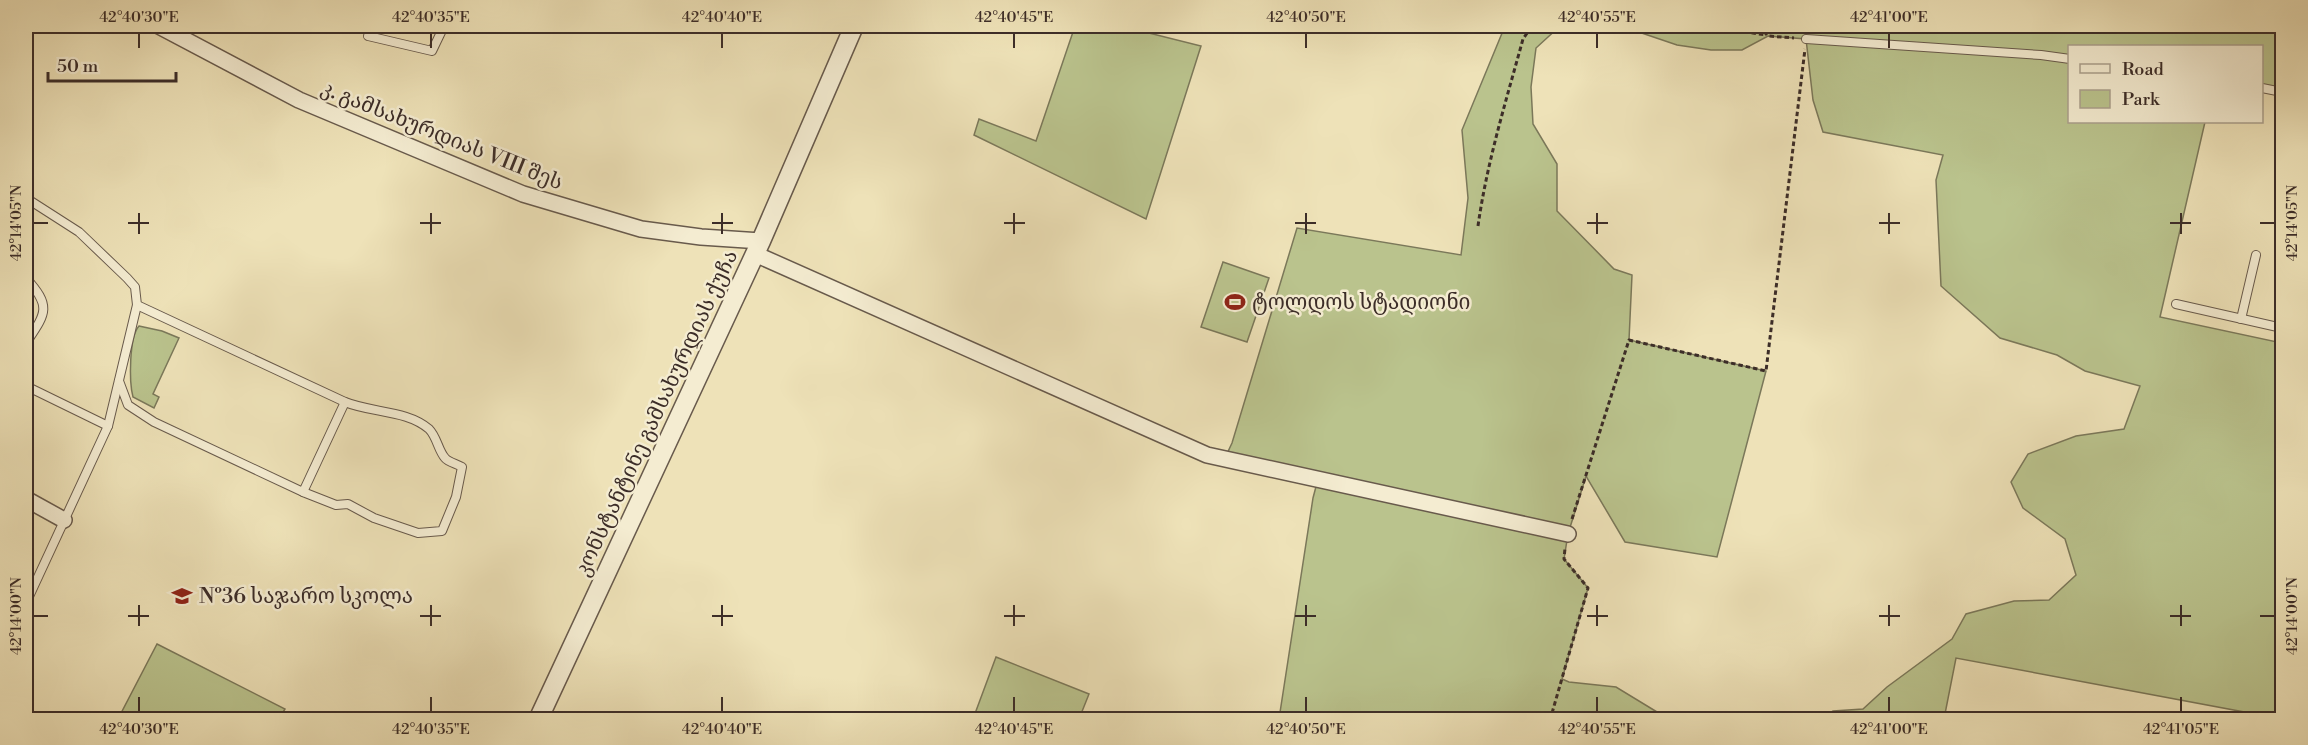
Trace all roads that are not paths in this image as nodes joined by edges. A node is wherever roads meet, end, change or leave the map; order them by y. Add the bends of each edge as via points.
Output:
1 (159, 26) edge
2 (372, 26) edge
3 (444, 26) edge
4 (854, 26) edge
5 (1806, 39) road end
6 (2068, 59) edge
7 (2263, 88) edge
8 (2283, 92) edge
9 (26, 198) edge
10 (758, 248) junction
11 (2256, 255) dead end
12 (26, 278) edge
13 (2176, 304) dead end
14 (137, 305) junction
15 (2241, 319) junction
16 (2283, 328) edge
17 (26, 343) edge
18 (119, 381) junction
19 (26, 386) edge
20 (345, 402) junction
21 (108, 426) junction
22 (303, 492) junction
23 (26, 498) edge
24 (64, 520) junction
25 (1568, 534) road end
26 (26, 603) edge
27 (538, 720) edge

1 - 10 street, კ. გამსახურდიას VIII შეს via 299,100 523,194 642,229
2 - 3 lane via 368,36 432,51
4 - 10 street, კონსტანტინე გამსახურდიას ქუჩა
5 - 6 lane
7 - 8 lane
9 - 14 lane via 79,232 127,278 135,288
10 - 25 street via 1207,454
10 - 27 street, კონსტანტინე გამსახურდიას ქუჩა
11 - 15 lane
12 - 17 lane via 42,298 44,309
13 - 15 lane
14 - 18 lane
14 - 20 lane
15 - 16 lane
18 - 21 lane
18 - 22 lane via 128,405 154,422
19 - 21 lane
20 - 22 lane
20 - 22 lane via 416,421 431,430 445,459 462,467 456,497 442,531 418,533 348,504 336,505
21 - 24 lane
23 - 24 street
24 - 26 lane

